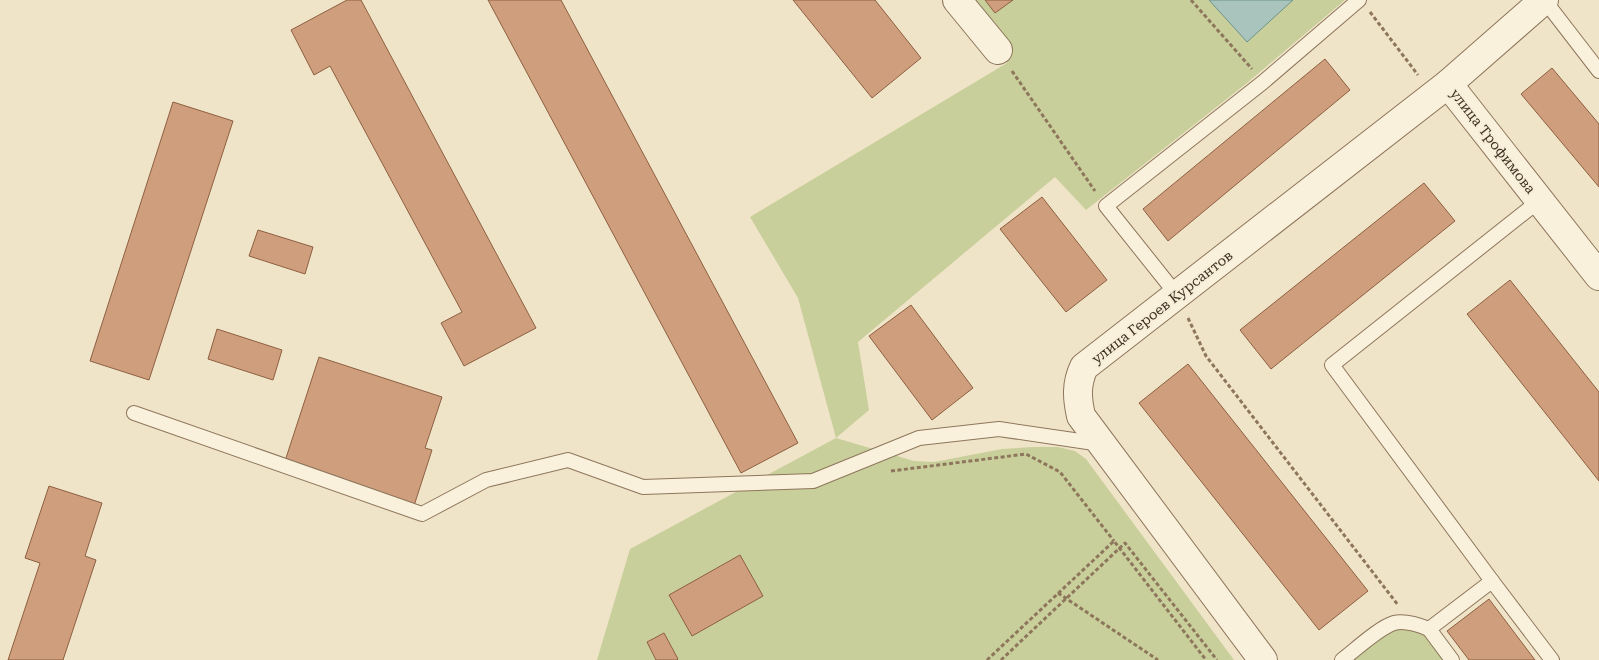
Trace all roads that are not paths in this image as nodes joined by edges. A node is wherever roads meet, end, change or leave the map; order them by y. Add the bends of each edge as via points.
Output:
1 (957, 0) edge
2 (1544, 0) edge
3 (1363, 4) edge
4 (998, 50) road end
5 (1599, 71) edge
6 (1448, 84) junction
7 (1540, 200) junction
8 (1599, 276) edge
9 (1177, 295) junction
10 (134, 413) dead end
11 (1101, 444) junction
12 (1492, 581) junction
13 (1429, 628) junction
14 (1263, 660) edge
15 (1342, 660) edge
16 (1452, 660) edge
17 (1552, 660) edge

1 - 4 street
2 - 5 lane
2 - 6 street, улица Трофимова
3 - 9 lane via 1106,206
6 - 7 street, улица Трофимова
6 - 9 street, улица Героев Курсантов
7 - 8 street, улица Трофимова
7 - 12 lane via 1332,365
9 - 11 street, улица Героев Курсантов via 1084,367 1077,386 1078,404 1081,416
10 - 11 lane via 422,514 486,480 568,460 643,487 813,481 919,438 999,429
11 - 14 street, улица Героев Курсантов
12 - 13 lane
12 - 17 lane
13 - 15 lane via 1396,622
13 - 16 lane

